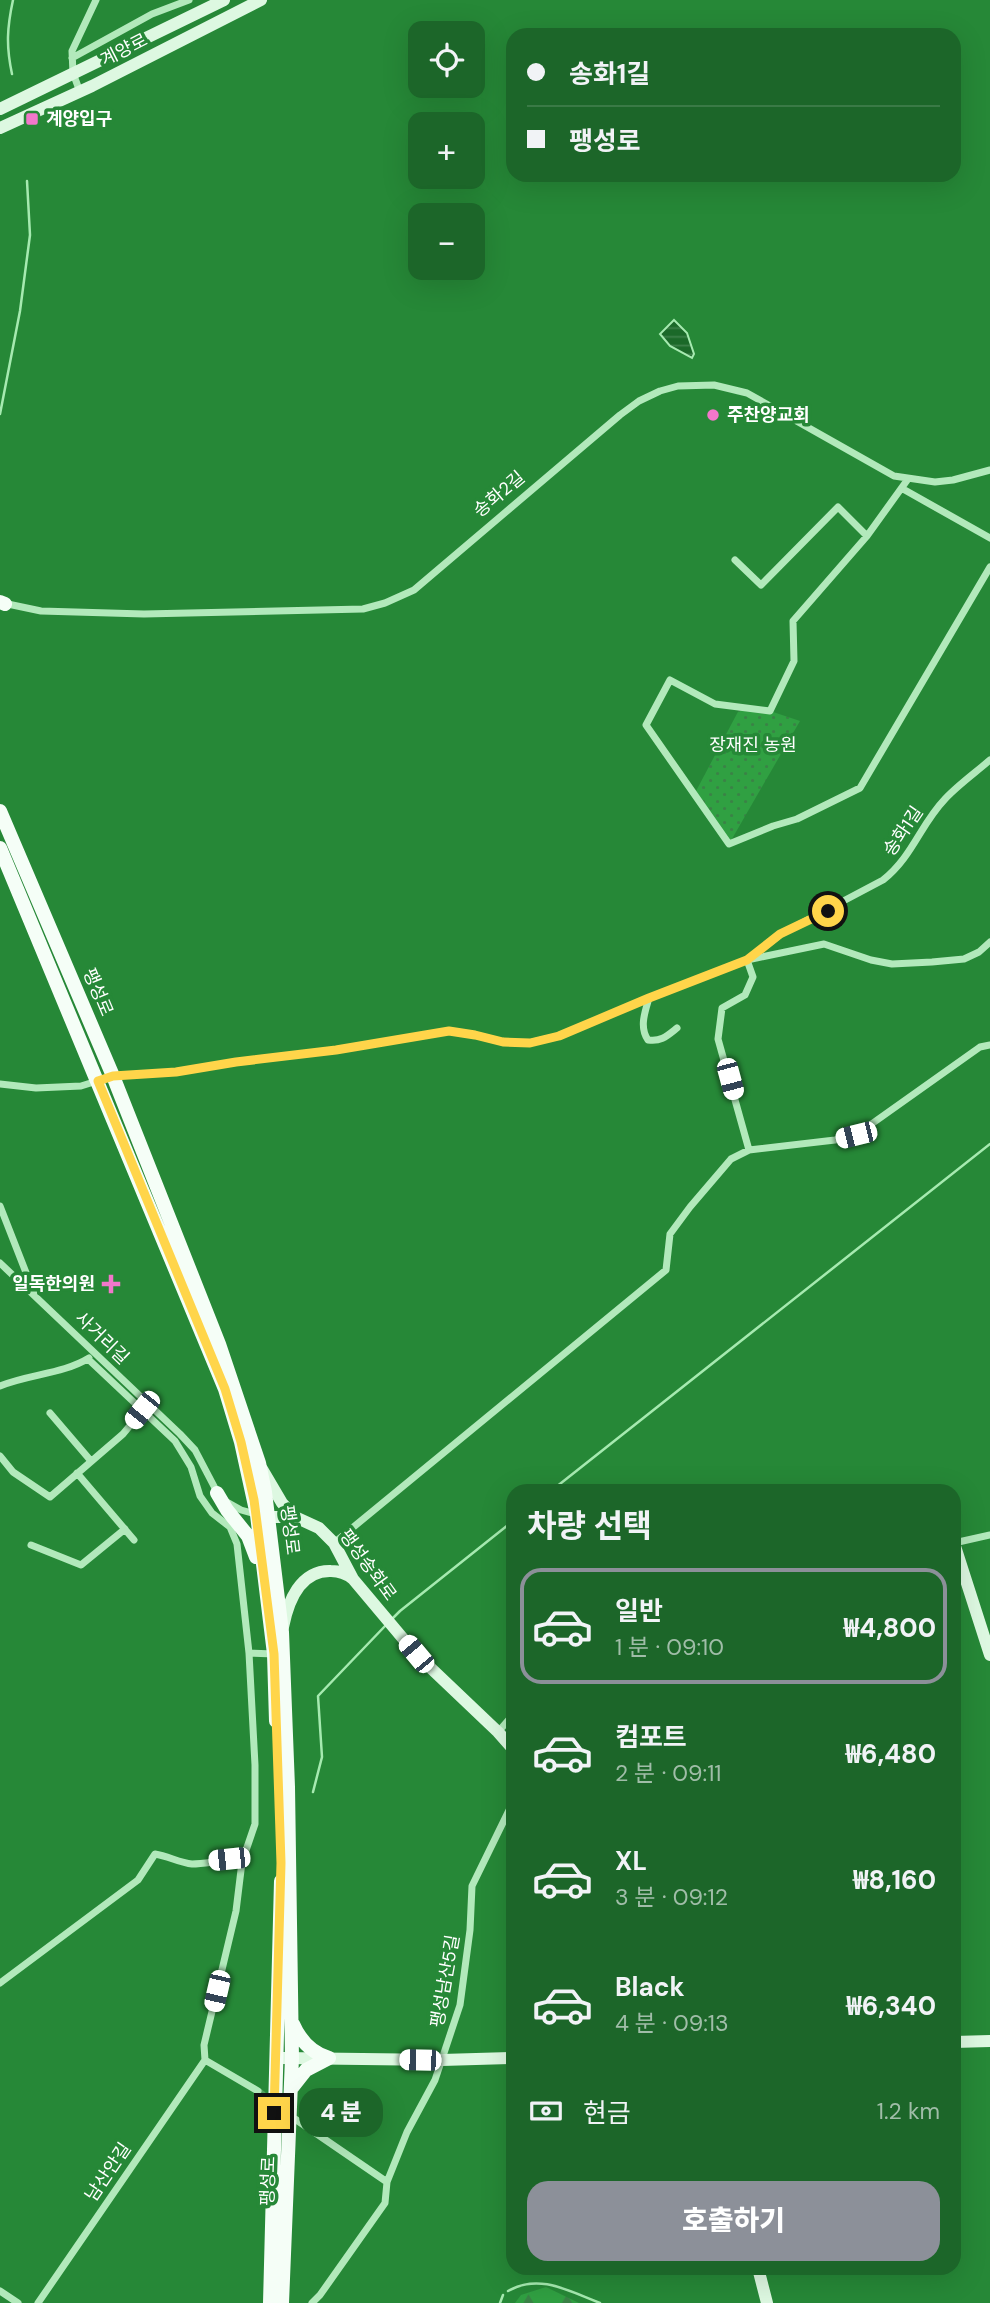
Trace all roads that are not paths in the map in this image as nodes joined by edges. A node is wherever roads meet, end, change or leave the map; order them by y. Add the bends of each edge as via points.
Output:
1 (96, 0) edge
2 (190, 0) edge
3 (224, 0) edge
4 (261, 0) edge
5 (72, 58) junction
6 (73, 73) junction
7 (80, 92) junction
8 (3, 107) edge
9 (0, 128) edge
10 (990, 470) edge
11 (908, 479) junction
12 (903, 489) junction
13 (867, 536) junction
14 (990, 538) edge
15 (735, 560) dead end
16 (990, 567) edge
17 (1, 603) edge
18 (990, 760) edge
19 (0, 811) edge
20 (0, 848) edge
21 (990, 942) edge
22 (747, 960) junction
23 (649, 998) junction
24 (677, 1028) dead end
25 (990, 1045) edge
26 (113, 1076) junction
27 (98, 1081) junction
28 (0, 1084) edge
29 (749, 1150) junction
30 (0, 1206) edge
31 (0, 1263) edge
32 (35, 1296) junction
33 (95, 1352) junction
34 (88, 1359) junction
35 (0, 1386) edge
36 (142, 1410) junction
37 (50, 1413) dead end
38 (0, 1456) edge
39 (91, 1461) junction
40 (259, 1463) junction
41 (77, 1473) junction
42 (217, 1493) junction
43 (263, 1516) junction
44 (295, 1517) junction
45 (125, 1529) junction
46 (990, 1535) edge
47 (134, 1540) dead end
48 (961, 1541) edge
49 (334, 1543) junction
50 (31, 1545) dead end
51 (961, 1565) edge
52 (262, 1571) junction
53 (353, 1579) junction
54 (282, 1632) junction
55 (249, 1653) junction
56 (274, 1654) junction
57 (990, 1655) edge
58 (506, 1723) edge
59 (498, 1732) junction
60 (506, 1741) edge
61 (506, 1816) edge
62 (242, 1862) junction
63 (0, 1983) edge
64 (292, 2017) junction
65 (990, 2041) edge
66 (961, 2042) edge
67 (329, 2057) junction
68 (275, 2058) junction
69 (292, 2058) junction
70 (506, 2058) edge
71 (205, 2060) junction
72 (442, 2060) junction
73 (291, 2090) junction
74 (258, 2091) tunnel mouth
75 (295, 2119) dead end
76 (387, 2182) junction
77 (760, 2275) edge
78 (0, 2291) edge
79 (18, 2303) edge
80 (38, 2303) edge
81 (270, 2303) edge
82 (282, 2303) edge
83 (312, 2303) edge
84 (767, 2303) edge

1 - 5 street
2 - 5 street
3 - 6 main road
4 - 7 main road, 계양로
5 - 6 street
6 - 7 street
6 - 8 main road
7 - 9 main road, 계양로
10 - 11 street, 송화2길 via 935,482
11 - 12 street
11 - 17 street, 송화2길 via 894,476 747,393 714,384 678,386 639,401 620,415 414,590 385,603 363,609 144,614 41,611
12 - 13 street
12 - 14 street
13 - 15 street via 838,507 761,585
13 - 16 street via 793,621 794,661 770,711 715,704 670,680 646,725 729,844 797,819 860,788
18 - 22 street, 송화1길 via 944,799 896,870 780,934
19 - 26 main road, 팽성로
20 - 27 main road, 팽성로
21 - 22 street via 964,959 932,962 892,964 824,944
22 - 23 street, 송화1길
22 - 29 street via 753,977 745,996 722,1008 719,1039
23 - 24 street via 643,1033 648,1040 657,1041
23 - 26 street, 송화1길 via 559,1036 530,1043 449,1031 176,1072
25 - 29 street via 980,1047 856,1135
26 - 27 street, 송화1길
26 - 40 main road, 팽성로 via 219,1344
27 - 28 street, 송화1길 via 49,1088
27 - 43 main road, 팽성로 via 225,1389
29 - 49 street via 732,1159 670,1234 666,1270
30 - 32 street
31 - 32 street, 사거리길
32 - 33 street, 사거리길
33 - 34 street
33 - 42 street, 사거리길 via 195,1450
34 - 35 street
34 - 36 street
36 - 39 street via 123,1434
36 - 55 street via 175,1441 191,1467 200,1496 233,1532
37 - 39 street
38 - 41 street via 13,1472 50,1497
39 - 41 street
40 - 43 main road, 팽성로
40 - 44 main road
41 - 45 street
42 - 43 street via 231,1505
42 - 52 main road via 248,1536
43 - 44 main road
43 - 52 main road, 팽성로
43 - 54 main road, 팽성로
44 - 49 main road, 팽성송화로 via 318,1528
45 - 47 street
45 - 50 street via 81,1565
46 - 48 street
49 - 53 main road, 팽성송화로
51 - 57 main road
52 - 56 main road, 팽성로
53 - 54 main road via 331,1571 311,1576 294,1595
53 - 59 main road, 팽성송화로 via 416,1654
54 - 64 main road, 팽성로
55 - 56 street
55 - 62 street via 255,1824
56 - 68 main road, 팽성로 via 281,1863
58 - 59 street
59 - 60 main road, 팽성송화로
61 - 72 street, 팽성남산5길 via 472,1886 460,2005
62 - 63 street via 229,1859 192,1864 155,1854 138,1880
62 - 71 street via 236,1910 204,2045
64 - 67 main road via 304,2042
64 - 69 main road, 팽성로
65 - 66 main road
67 - 69 main road
67 - 72 main road
67 - 73 main road via 302,2073
68 - 69 main road
68 - 81 main road, 팽성로
69 - 73 main road, 팽성로
70 - 72 main road
71 - 74 street
71 - 80 street, 남산안길
72 - 76 street, 팽성남산5길
73 - 82 main road, 팽성로
75 - 76 street
76 - 83 street, 팽성남산5길 via 386,2203
77 - 84 main road
78 - 79 street

